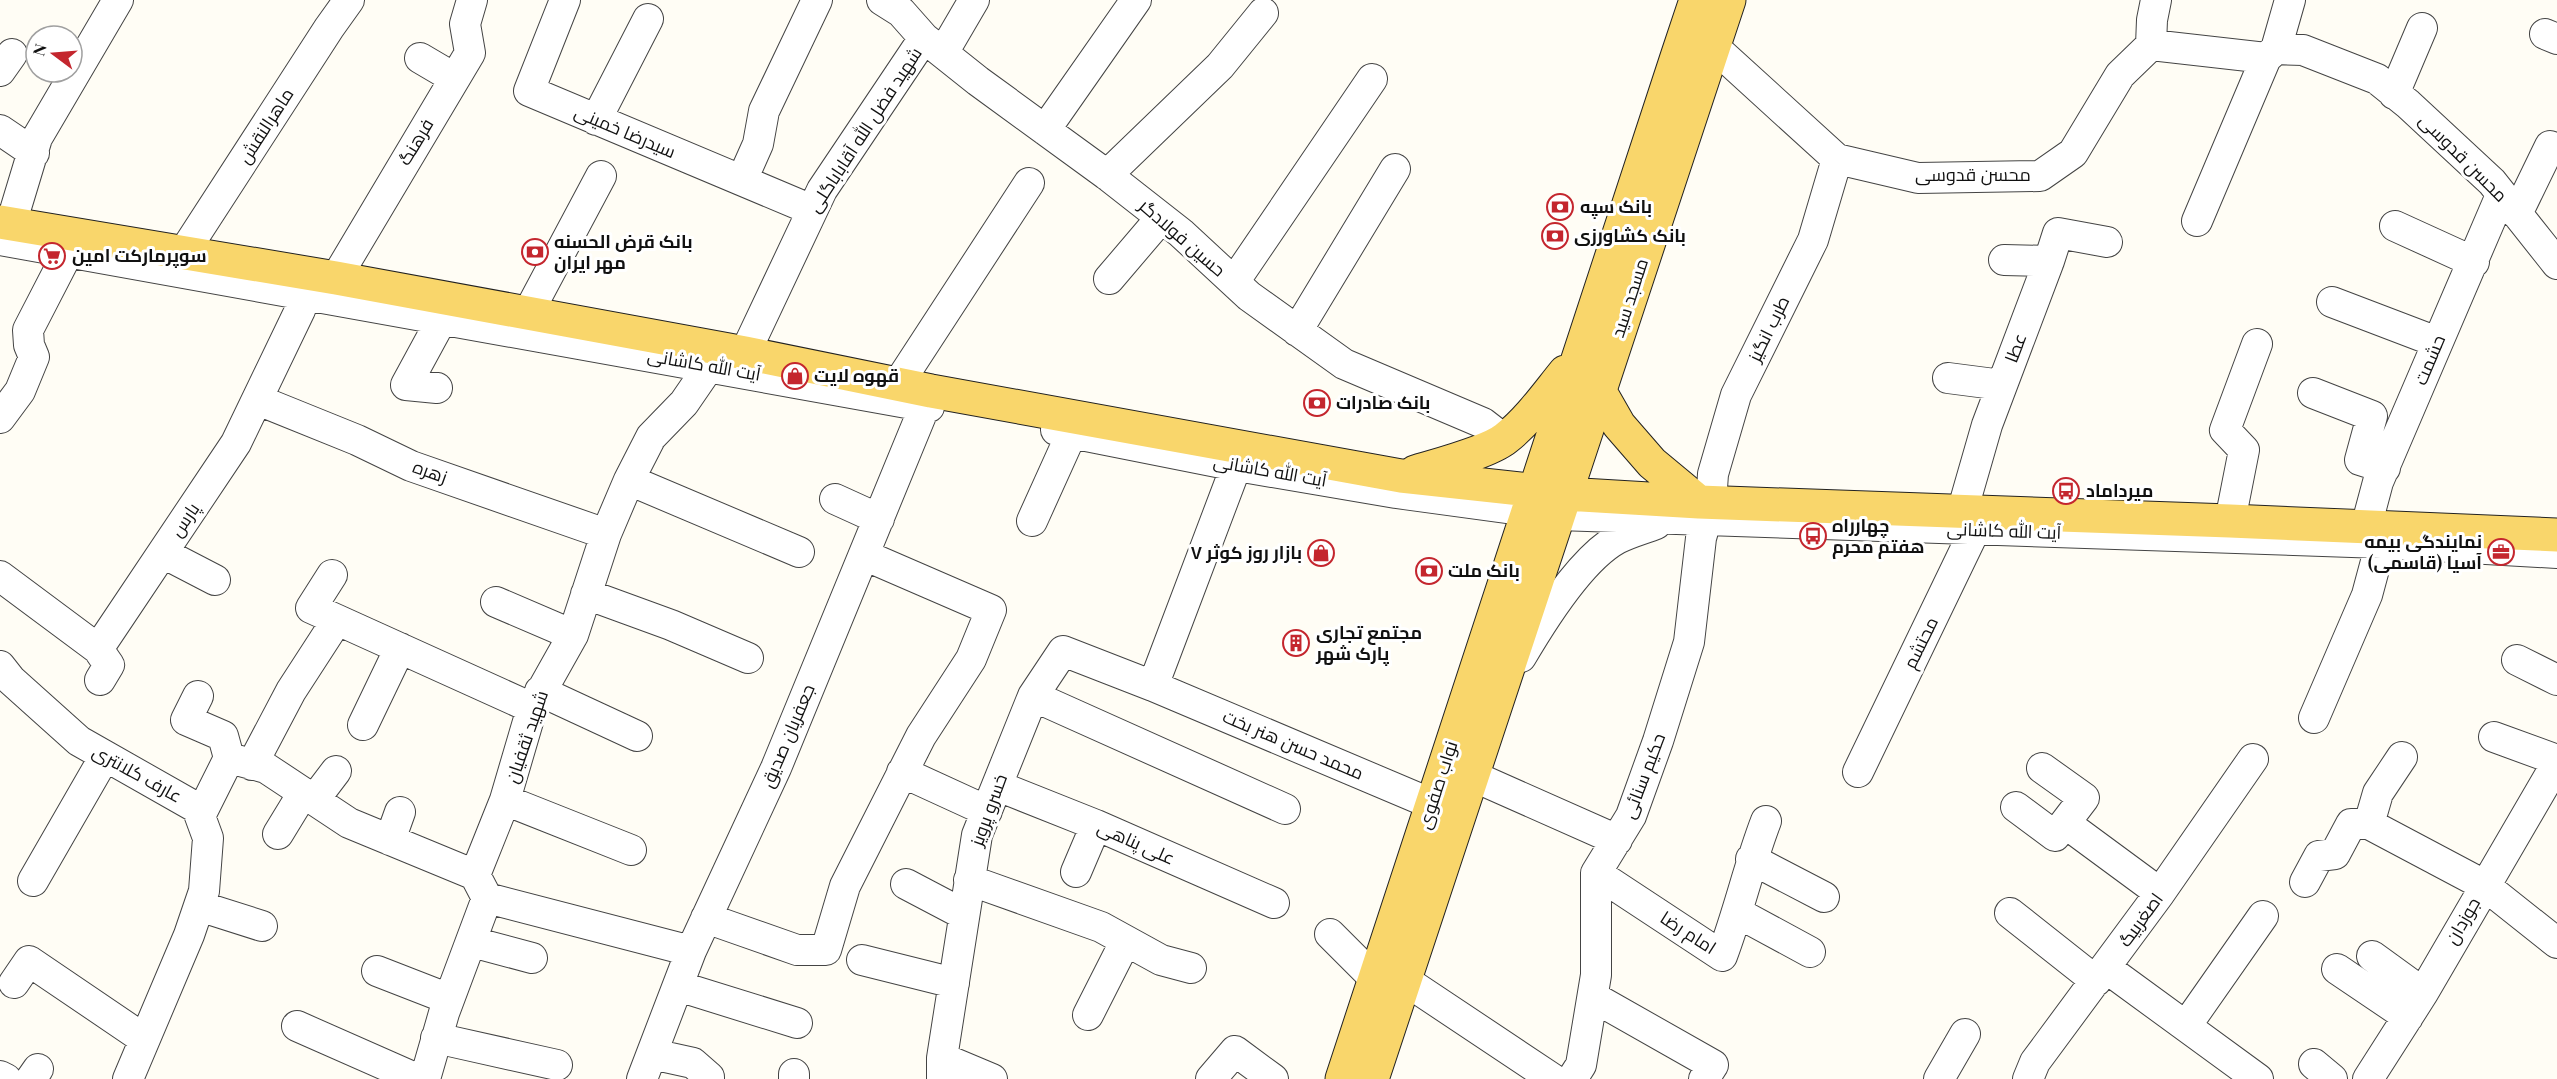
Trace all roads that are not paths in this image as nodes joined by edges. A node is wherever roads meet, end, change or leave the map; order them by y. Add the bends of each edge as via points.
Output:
1 (118, 0) edge
2 (350, 0) edge
3 (472, 0) edge
4 (565, 0) edge
5 (817, 0) edge
6 (882, 0) edge
7 (974, 0) edge
8 (1136, 0) edge
9 (1696, 0) edge
10 (1730, 0) edge
11 (2156, 0) edge
12 (2290, 0) edge
13 (1263, 13) dead end
14 (648, 19) dead end
15 (2422, 28) dead end
16 (2151, 45) junction
17 (933, 46) junction
18 (1714, 47) junction
19 (2271, 54) junction
20 (420, 58) dead end
21 (454, 78) junction
22 (1372, 79) dead end
23 (2394, 94) junction
24 (596, 120) junction
25 (0, 130) edge
26 (1045, 130) junction
27 (2550, 146) dead end
28 (33, 153) junction
29 (1838, 159) junction
30 (1395, 169) dead end
31 (1107, 174) junction
32 (601, 176) dead end
33 (742, 180) junction
34 (1029, 183) dead end
35 (2509, 204) junction
36 (812, 210) junction
37 (1161, 218) junction
38 (2197, 221) dead end
39 (2395, 226) dead end
40 (4, 229) edge
41 (2107, 242) dead end
42 (73, 243) junction
43 (184, 252) junction
44 (2004, 260) dead end
45 (2049, 261) junction
46 (2474, 262) junction
47 (2557, 264) edge
48 (1109, 279) dead end
49 (318, 282) junction
50 (1234, 282) junction
51 (2332, 302) dead end
52 (446, 311) junction
53 (527, 315) junction
54 (1298, 331) junction
55 (2438, 342) junction
56 (2257, 344) dead end
57 (725, 356) junction
58 (1577, 357) junction
59 (1948, 378) dead end
60 (898, 384) junction
61 (2002, 385) junction
62 (437, 388) dead end
63 (1599, 390) junction
64 (2313, 393) dead end
65 (928, 399) junction
66 (258, 400) junction
67 (1, 416) edge
68 (1076, 425) junction
69 (1505, 440) junction
70 (1240, 457) junction
71 (2385, 468) junction
72 (1401, 476) junction
73 (629, 480) junction
74 (835, 499) dead end
75 (1529, 501) junction
76 (1561, 504) junction
77 (1705, 509) junction
78 (1973, 518) junction
79 (879, 519) junction
80 (1667, 520) junction
81 (1032, 521) dead end
82 (2230, 521) junction
83 (2377, 533) junction
84 (606, 534) junction
85 (2557, 535) edge
86 (800, 552) dead end
87 (163, 553) junction
88 (2557, 553) edge
89 (864, 555) junction
90 (332, 574) dead end
91 (0, 576) edge
92 (215, 580) dead end
93 (586, 594) junction
94 (496, 602) dead end
95 (336, 620) junction
96 (573, 635) junction
97 (399, 648) junction
98 (98, 649) junction
99 (748, 658) dead end
100 (2517, 660) dead end
101 (0, 666) edge
102 (100, 680) dead end
103 (2557, 681) edge
104 (1154, 686) junction
105 (1502, 692) junction
106 (198, 696) dead end
107 (1033, 696) junction
108 (536, 699) junction
109 (2314, 718) dead end
110 (363, 725) dead end
111 (637, 736) dead end
112 (2494, 737) dead end
113 (105, 756) junction
114 (2402, 757) dead end
115 (2253, 759) dead end
116 (241, 761) junction
117 (2042, 768) dead end
118 (336, 771) dead end
119 (902, 772) junction
120 (1858, 772) dead end
121 (2554, 774) edge
122 (1475, 777) junction
123 (308, 796) junction
124 (992, 798) junction
125 (506, 800) junction
126 (1432, 804) junction
127 (2016, 807) dead end
128 (1285, 809) dead end
129 (400, 812) dead end
130 (200, 816) junction
131 (1766, 820) dead end
132 (2065, 823) junction
133 (2369, 824) junction
134 (1096, 825) junction
135 (278, 834) dead end
136 (390, 840) junction
137 (1617, 840) junction
138 (631, 850) dead end
139 (1751, 860) junction
140 (1076, 872) dead end
141 (1596, 873) junction
142 (969, 880) junction
143 (33, 881) dead end
144 (2306, 882) dead end
145 (906, 884) dead end
146 (2484, 885) junction
147 (481, 887) junction
148 (2160, 893) junction
149 (1824, 897) dead end
150 (1274, 903) dead end
151 (199, 906) junction
152 (1738, 913) junction
153 (2010, 913) dead end
154 (963, 914) junction
155 (2263, 916) dead end
156 (706, 918) junction
157 (262, 926) dead end
158 (1330, 934) dead end
159 (472, 942) junction
160 (1125, 942) junction
161 (2557, 943) edge
162 (691, 951) junction
163 (1810, 952) dead end
164 (2372, 956) dead end
165 (532, 958) dead end
166 (862, 960) dead end
167 (1191, 968) dead end
168 (2337, 969) dead end
169 (377, 971) dead end
170 (2101, 974) junction
171 (1390, 980) junction
172 (14, 982) dead end
173 (954, 982) junction
174 (678, 986) junction
175 (1593, 997) junction
176 (449, 999) junction
177 (2416, 1005) junction
178 (1088, 1016) dead end
179 (797, 1023) dead end
180 (297, 1026) dead end
181 (2186, 1026) junction
182 (1965, 1034) dead end
183 (436, 1038) junction
184 (144, 1039) junction
185 (557, 1065) dead end
186 (647, 1066) edge
187 (942, 1069) edge
188 (0, 1076) edge
189 (1946, 1076) edge
190 (2249, 1076) edge
191 (136, 1077) edge
192 (6, 1079) edge
193 (417, 1079) edge
194 (425, 1079) edge
195 (709, 1079) edge
196 (992, 1079) edge
197 (1211, 1079) edge
198 (1273, 1079) edge
199 (1342, 1079) edge
200 (1372, 1079) edge
201 (1553, 1079) edge
202 (1572, 1079) edge
203 (1704, 1079) edge
204 (2028, 1079) edge
205 (2368, 1079) edge

1 - 28 street
2 - 43 street, ماهرالنقش
3 - 21 street, فرهنگ via 465,24 470,53
4 - 24 street, سیدرضا خمینی via 529,91
5 - 33 street via 764,111 758,144
6 - 17 street, حسین فولادگر via 901,12
7 - 17 street, شهید فضل الله آقاباباگلی
8 - 26 street
9 - 58 main road, مسجد سید
10 - 18 main road, مسجد سید
11 - 16 street
12 - 19 street
13 - 31 street via 1220,66
14 - 24 street
15 - 23 street
16 - 19 street, محسن قدوسی
16 - 29 street, محسن قدوسی via 2120,75 2073,153 2040,176 1918,178
17 - 26 street, حسین فولادگر
17 - 36 street, شهید فضل الله آقاباباگلی via 822,190
18 - 29 street, محسن قدوسی
18 - 63 main road, مسجد سید
19 - 23 street, محسن قدوسی via 2303,50 2377,79
19 - 38 street
20 - 21 street
21 - 49 street, فرهنگ
22 - 50 street
23 - 35 street, محسن قدوسی via 2483,174
24 - 33 street, سیدرضا خمینی
25 - 28 street
26 - 31 street, حسین فولادگر
27 - 35 street, حشمت
28 - 40 street
29 - 77 street, طرب انگیز via 1813,240 1736,395
30 - 54 street
31 - 37 street, حسین فولادگر
32 - 53 street
33 - 36 street, سیدرضا خمینی
34 - 60 street
35 - 46 street, حشمت
35 - 47 street, محسن قدوسی
36 - 57 street, شهید فضل الله آقاباباگلی
37 - 48 street
37 - 50 street, حسین فولادگر
39 - 46 street
40 - 42 main road, آیت الله کاشانی
41 - 45 street, عطا via 2058,233
42 - 43 main road, آیت الله کاشانی
42 - 49 street, آیت الله کاشانی
42 - 67 street via 28,330 34,357 20,391
43 - 49 main road, آیت الله کاشانی
44 - 45 street
45 - 61 street, عطا
46 - 55 street, حشمت
49 - 52 main road, آیت الله کاشانی
49 - 66 street, پارس
50 - 54 street, حسین فولادگر
51 - 55 street
52 - 53 main road, آیت الله کاشانی
52 - 57 street, آیت الله کاشانی
52 - 62 street via 406,385
53 - 57 main road, آیت الله کاشانی
54 - 69 street, حسین فولادگر via 1344,364 1483,423
55 - 71 street, حشمت
56 - 82 street via 2225,430 2244,450
57 - 60 main road, آیت الله کاشانی
57 - 65 street, آیت الله کاشانی
57 - 73 street, شهید ثقفیان via 651,437
58 - 69 main road
58 - 75 main road, مسجد سید
59 - 61 street
60 - 65 main road, آیت الله کاشانی
61 - 78 street, عطا via 1987,425
63 - 76 main road, مسجد سید
63 - 77 main road via 1619,425 1652,463
64 - 71 street via 2372,416 2360,460
65 - 68 main road, آیت الله کاشانی
65 - 79 street, جعفریان صدیق
66 - 84 street, زهره via 411,466
66 - 87 street, پارس via 236,443
68 - 70 main road, آیت الله کاشانی
68 - 81 street
69 - 72 main road
70 - 72 main road, آیت الله کاشانی
70 - 75 street, آیت الله کاشانی via 1396,493
70 - 104 street
71 - 83 street, حشمت
72 - 75 main road, آیت الله کاشانی
73 - 84 street, شهید ثقفیان
73 - 86 street
74 - 79 street
75 - 76 main road, آیت الله کاشانی
75 - 126 main road, نواب صفوی
76 - 77 main road, آیت الله کاشانی
76 - 80 street, آیت الله کاشانی
76 - 105 main road, نواب صفوی
77 - 78 main road, آیت الله کاشانی
77 - 80 street, آیت الله کاشانی
77 - 137 street, حکیم سنائی via 1689,642 1631,816
78 - 82 main road, آیت الله کاشانی
78 - 83 street, آیت الله کاشانی
78 - 120 street, محتشم
79 - 89 street, جعفریان صدیق
80 - 105 street via 1616,539 1589,563 1545,616
82 - 83 main road, آیت الله کاشانی
83 - 85 main road, آیت الله کاشانی
83 - 88 street, آیت الله کاشانی
83 - 109 street, حشمت via 2367,595
84 - 93 street, شهید ثقفیان
87 - 92 street
87 - 98 street, پارس
89 - 119 street via 991,610 971,659
89 - 156 street, جعفریان صدیق via 776,768
90 - 95 street via 311,608
91 - 98 street
93 - 96 street, شهید ثقفیان
93 - 99 street via 667,635
94 - 96 street
95 - 97 street via 369,621
95 - 116 street
96 - 108 street, شهید ثقفیان
97 - 108 street
97 - 110 street
98 - 102 street via 110,665
100 - 103 street
101 - 113 street, عارف کلانتری via 79,741
104 - 107 street, خسرو پرویز via 1063,651
104 - 126 street, محمد حسن هنر بخت
105 - 122 main road, نواب صفوی
106 - 116 street via 186,720 223,736
107 - 124 street, خسرو پرویز
107 - 128 street
108 - 111 street
108 - 125 street, شهید ثقفیان
112 - 121 street
113 - 130 street, عارف کلانتری via 197,808
113 - 143 street
114 - 133 street via 2378,793
115 - 148 street, اصغربیگ
116 - 123 street via 266,768
116 - 130 street
117 - 132 street via 2084,798
118 - 123 street
119 - 124 street, علی پناهی
119 - 156 street via 845,886 826,950 797,950
121 - 146 street, جوزدان
122 - 137 street
122 - 171 main road, نواب صفوی
123 - 135 street
123 - 136 street via 349,823
124 - 134 street, علی پناهی
124 - 142 street, خسرو پرویز via 977,835
125 - 138 street
125 - 147 street, شهید ثقفیان
126 - 171 main road, نواب صفوی
127 - 132 street via 2055,836
129 - 136 street
130 - 151 street, عارف کلانتری via 208,838
131 - 139 street, امام رضا
132 - 148 street
133 - 144 street via 2351,824 2335,854 2319,856
133 - 146 street
134 - 140 street
134 - 150 street, علی پناهی
136 - 147 street
137 - 141 street, حکیم سنائی
139 - 149 street
139 - 152 street, امام رضا
141 - 152 street, امام رضا via 1722,956
141 - 175 street
142 - 154 street, خسرو پرویز
142 - 160 street via 1101,927
145 - 154 street
146 - 161 street
146 - 177 street, جوزدان
147 - 159 street, شهید ثقفیان
147 - 162 street
148 - 170 street, اصغربیگ
151 - 157 street
151 - 184 street, عارف کلانتری
152 - 163 street
153 - 170 street
154 - 173 street, خسرو پرویز
155 - 181 street
156 - 162 street, جعفریان صدیق
158 - 171 street
159 - 165 street
159 - 176 street, شهید ثقفیان
160 - 167 street via 1161,960
160 - 178 street
162 - 174 street, جعفریان صدیق
164 - 177 street
166 - 173 street
168 - 177 street
169 - 176 street
170 - 181 street
170 - 204 street, اصغربیگ via 2035,1062
171 - 199 main road, نواب صفوی
171 - 200 main road, نواب صفوی
171 - 201 street
172 - 184 street via 29,961
173 - 187 street, خسرو پرویز
174 - 179 street
174 - 186 street, جعفریان صدیق
175 - 202 street via 1581,1065
175 - 203 street via 1713,1065
176 - 183 street, شهید ثقفیان
177 - 205 street, جوزدان
180 - 193 street
181 - 190 street
182 - 189 street
183 - 185 street
183 - 194 street, شهید ثقفیان
184 - 191 street, عارف کلانتری
186 - 195 street via 693,1064
187 - 196 street
188 - 192 street
197 - 198 street via 1235,1052

